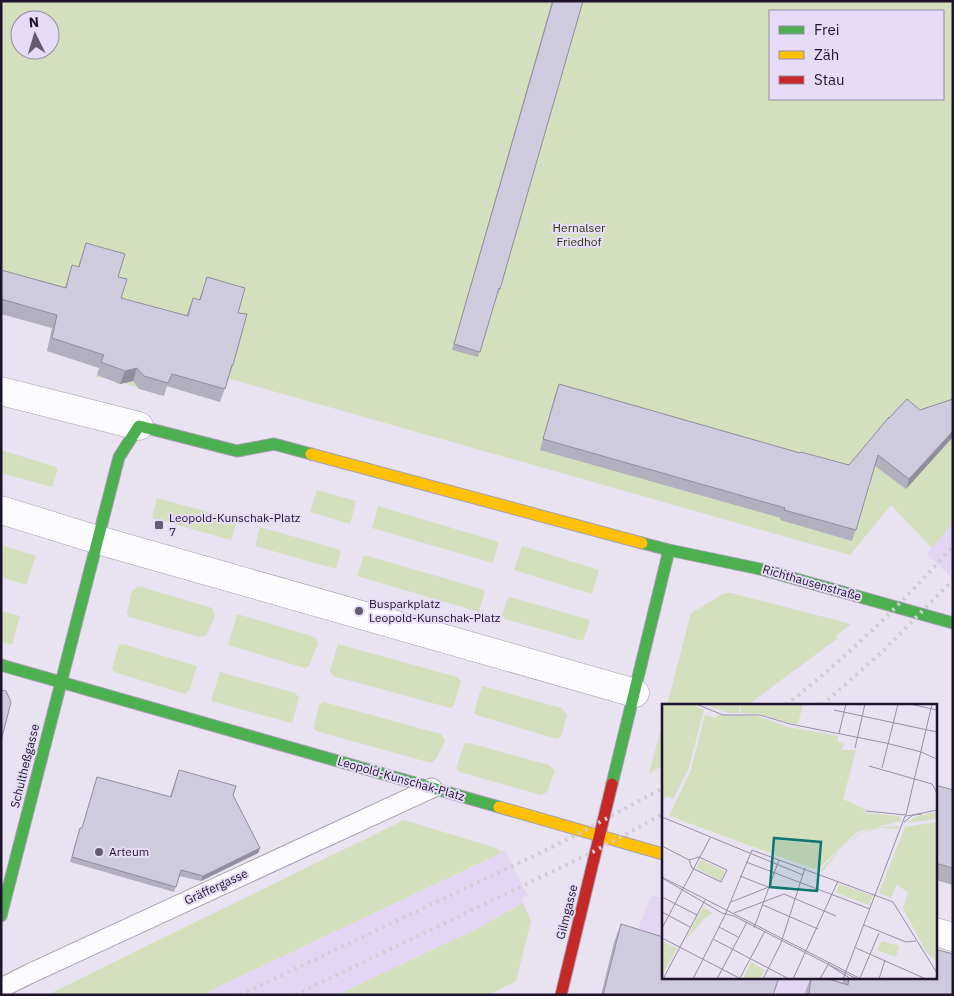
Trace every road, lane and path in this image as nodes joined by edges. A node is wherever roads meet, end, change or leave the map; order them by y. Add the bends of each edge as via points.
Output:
1 (1, 390) edge
2 (140, 426) junction
3 (1, 510) edge
4 (98, 540) junction
5 (669, 550) junction
6 (953, 623) edge
7 (1, 665) edge
8 (61, 682) junction
9 (635, 693) junction
10 (432, 788) junction
11 (600, 836) junction
12 (662, 854) edge
13 (1, 916) edge
14 (936, 932) edge
15 (953, 937) edge
16 (1, 988) edge
17 (561, 995) edge

1 - 2 street
2 - 4 street via 119,457
2 - 5 street via 237,451 274,444
3 - 4 street
4 - 8 street
4 - 9 street
5 - 6 street, Richthausenstraße via 760,568
5 - 9 street
7 - 8 street, Leopold-Kunschak-Platz
8 - 10 street, Leopold-Kunschak-Platz
8 - 13 street, Schultheßgasse
9 - 11 street
10 - 11 street, Leopold-Kunschak-Platz
10 - 16 lane, Gräffergasse
11 - 12 street
11 - 17 street, Gilmgasse
14 - 15 street

